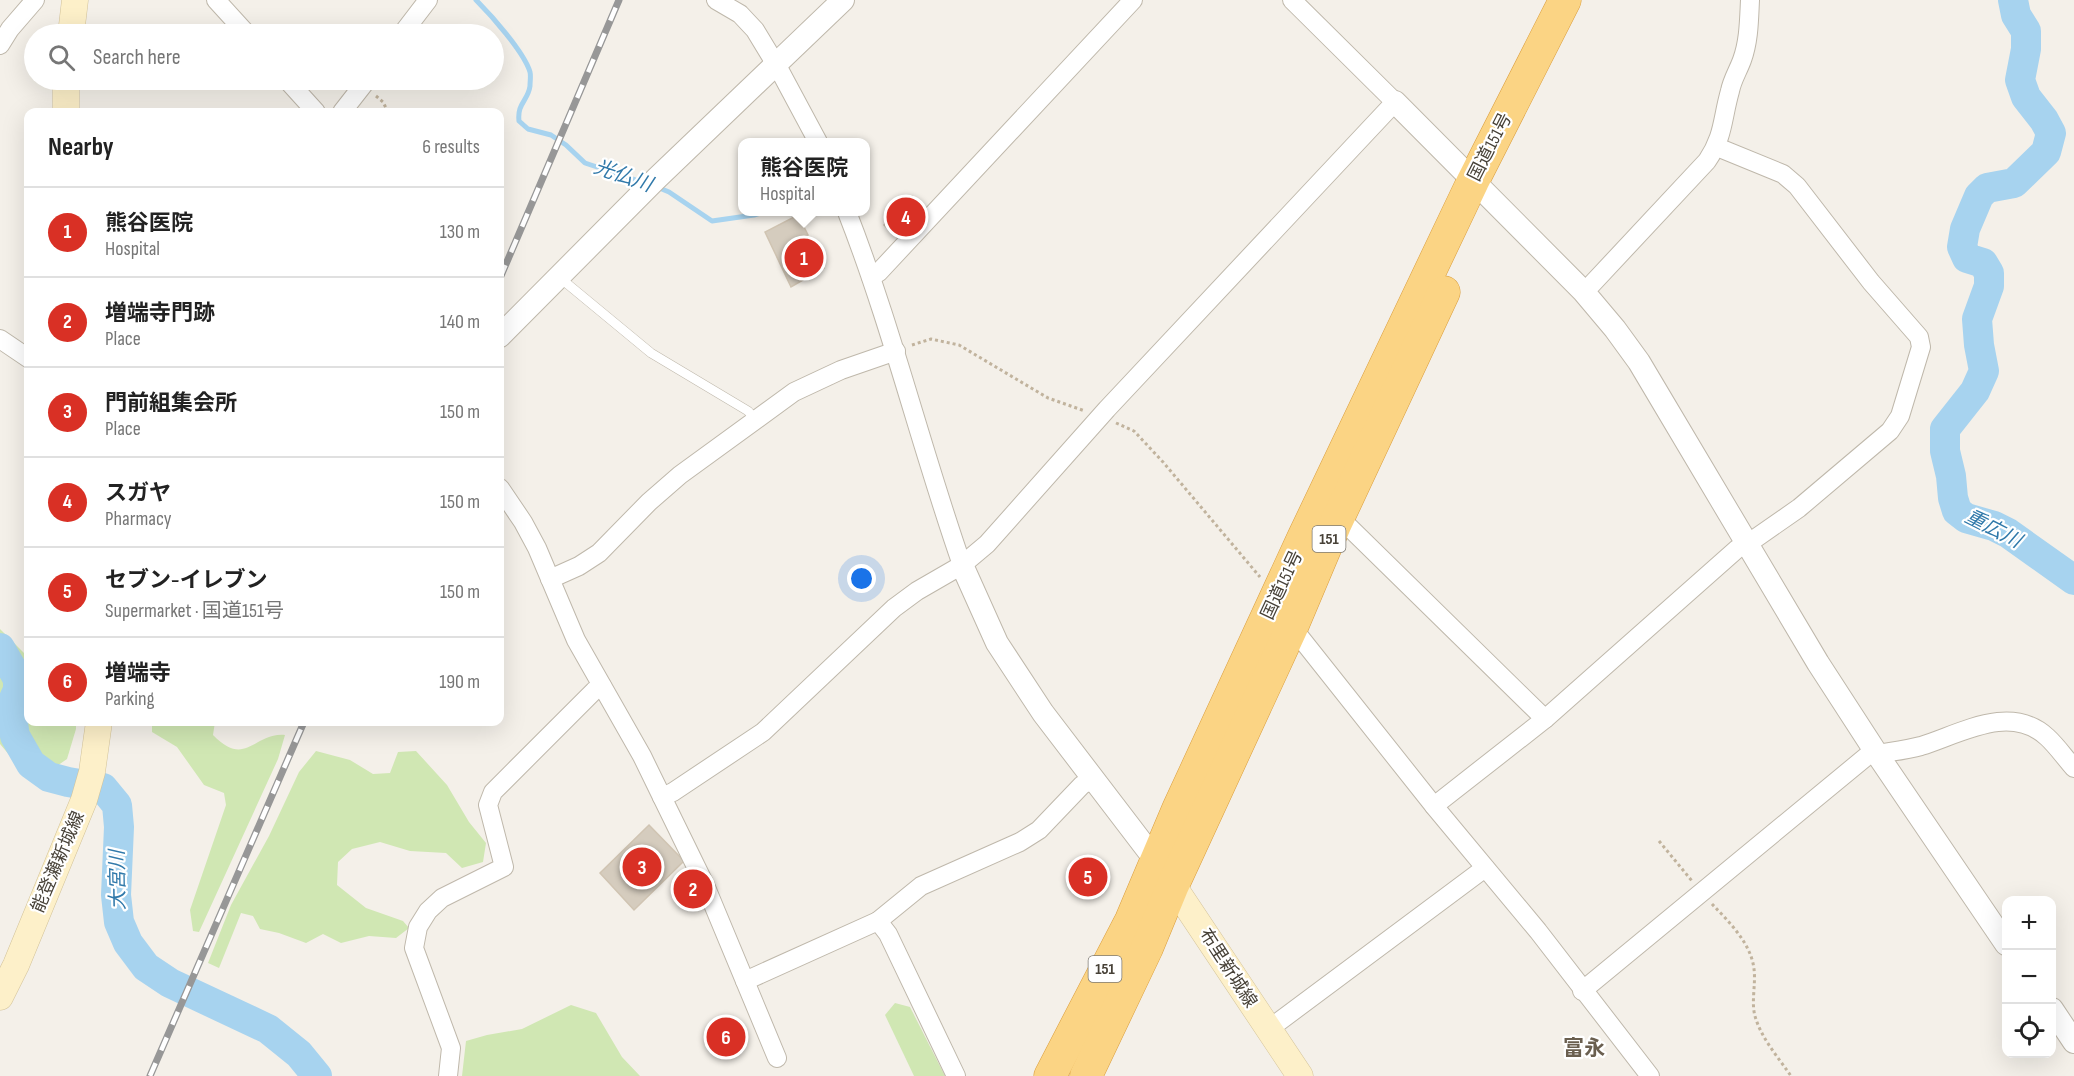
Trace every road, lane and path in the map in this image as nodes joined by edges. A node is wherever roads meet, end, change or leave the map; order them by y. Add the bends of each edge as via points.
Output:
1 (35, 0) edge
2 (75, 0) edge
3 (216, 0) edge
4 (428, 0) edge
5 (716, 0) edge
6 (843, 0) edge
7 (1133, 0) edge
8 (1292, 0) edge
9 (1565, 0) edge
10 (1750, 0) edge
11 (739, 7) edge
12 (72, 24) edge
13 (238, 24) edge
14 (410, 24) edge
15 (0, 45) edge
16 (776, 65) junction
17 (66, 90) edge
18 (295, 90) edge
19 (359, 90) edge
20 (1395, 102) junction
21 (66, 108) edge
22 (312, 108) edge
23 (345, 108) edge
24 (816, 138) edge
25 (1716, 147) junction
26 (1481, 189) junction
27 (848, 216) edge
28 (559, 277) junction
29 (871, 277) junction
30 (1583, 291) junction
31 (504, 332) edge
32 (0, 339) edge
33 (896, 351) junction
34 (24, 355) edge
35 (754, 419) junction
36 (504, 494) edge
37 (1335, 525) junction
38 (1746, 543) junction
39 (962, 564) junction
40 (550, 579) junction
41 (1292, 627) junction
42 (602, 686) junction
43 (1545, 719) junction
44 (98, 726) edge
45 (1877, 754) junction
46 (2074, 768) edge
47 (1094, 779) junction
48 (662, 797) junction
49 (1434, 806) junction
50 (1659, 842) dead end
51 (1485, 868) junction
52 (1165, 873) junction
53 (1702, 893) junction
54 (878, 921) junction
55 (2002, 937) edge
56 (745, 981) junction
57 (1582, 990) junction
58 (0, 997) edge
59 (2056, 1016) edge
60 (1269, 1029) junction
61 (2074, 1042) edge
62 (777, 1058) dead end
63 (448, 1076) edge
64 (956, 1076) edge
65 (1050, 1076) edge
66 (1086, 1076) edge
67 (1300, 1076) edge
68 (1650, 1076) edge
69 (1791, 1076) edge

1 - 15 street
2 - 12 main road
3 - 13 street
4 - 14 street
5 - 11 street
6 - 16 street
7 - 29 street
8 - 20 street
9 - 26 highway, 国道151号 / 151
10 - 25 street via 1748,40 1732,83
11 - 16 street
16 - 24 street
16 - 28 street
17 - 21 main road
18 - 22 street
19 - 23 street
20 - 26 street
20 - 39 street via 1107,409 987,544
25 - 30 street
25 - 38 street via 1783,174 1797,186 1919,337 1921,347 1900,416 1890,431 1799,508
26 - 30 street
26 - 37 highway, 国道151号 / 151
26 - 52 highway, 国道151号 / 151 via 1303,538
27 - 29 street
28 - 31 street
28 - 35 lane via 651,353 748,411
29 - 33 street
30 - 38 street via 1639,362
32 - 34 street
33 - 35 street via 794,392
33 - 39 street
35 - 40 street via 649,502 599,553
36 - 40 street via 523,522
37 - 41 highway, 国道151号 / 151
37 - 43 street via 1348,525
38 - 43 street
38 - 45 street
39 - 47 street via 996,643
39 - 48 street via 894,608 763,732
40 - 42 street via 576,640
41 - 49 street
41 - 52 highway, 国道151号 / 151
42 - 48 street
42 - 63 street via 493,792 488,805 504,867 442,898 417,927 414,948 450,1048
43 - 49 street
44 - 58 main road, 能登瀬新城線 via 84,800
45 - 46 street via 1921,746 2002,721 2029,726 2045,736
45 - 53 street via 1867,756
45 - 55 street
47 - 52 street
47 - 54 street via 1082,785 1039,830 921,886
48 - 56 street via 705,885
49 - 51 street
50 - 53 path
51 - 57 street
51 - 60 street
52 - 60 main road, 布里新城線
52 - 65 highway, 国道151号 / 151 via 1131,920
52 - 66 highway, 国道151号 / 151 via 1147,948
53 - 57 street
53 - 69 path via 1751,953 1754,1014
54 - 56 street
54 - 64 street via 888,934
56 - 62 street
57 - 68 street
59 - 61 street
60 - 67 main road, 布里新城線

